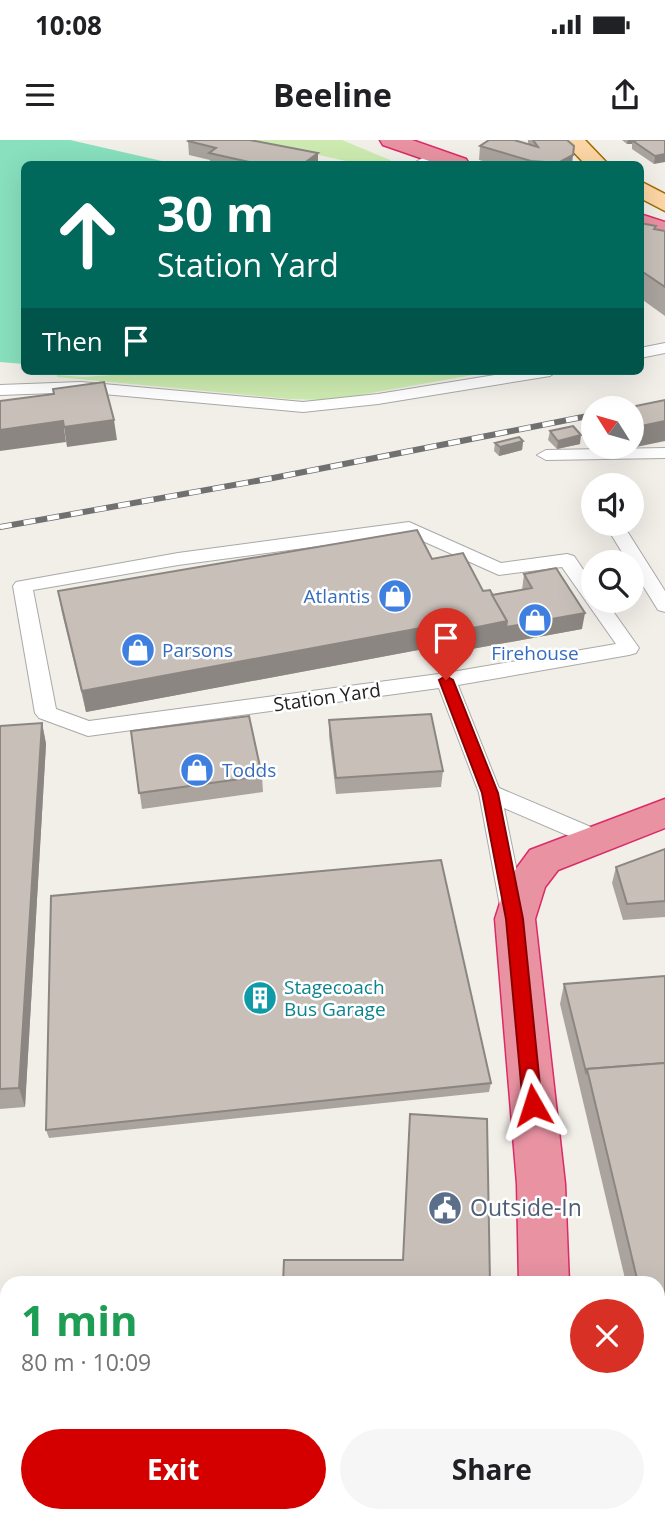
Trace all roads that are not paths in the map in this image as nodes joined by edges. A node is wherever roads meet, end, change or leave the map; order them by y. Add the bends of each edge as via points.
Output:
1 (573, 140) edge
2 (403, 142) edge
3 (426, 160) edge
4 (595, 161) edge
5 (644, 191) edge
6 (665, 204) edge
7 (644, 222) edge
8 (665, 230) edge
9 (665, 348) edge
10 (644, 352) edge
11 (525, 375) edge
12 (0, 390) edge
13 (665, 453) edge
14 (546, 454) dead end
15 (621, 536) edge
16 (581, 580) edge
17 (665, 606) edge
18 (604, 613) edge
19 (446, 680) junction
20 (88, 729) joint
21 (490, 793) junction
22 (665, 813) edge
23 (597, 839) junction
24 (514, 919) junction
25 (544, 1276) edge

1 - 4 main road
2 - 3 highway
5 - 6 main road
7 - 8 highway
9 - 10 lane
11 - 12 lane via 303,407 80,387
13 - 14 lane
15 - 17 lane
16 - 20 lane via 567,560 499,569 409,528 178,559 23,586 46,713
18 - 19 lane, Station Yard via 629,648
19 - 20 lane, Station Yard
19 - 21 lane
21 - 23 lane
21 - 24 lane
22 - 23 highway
23 - 24 highway via 544,860 527,881
24 - 25 highway via 541,1184

